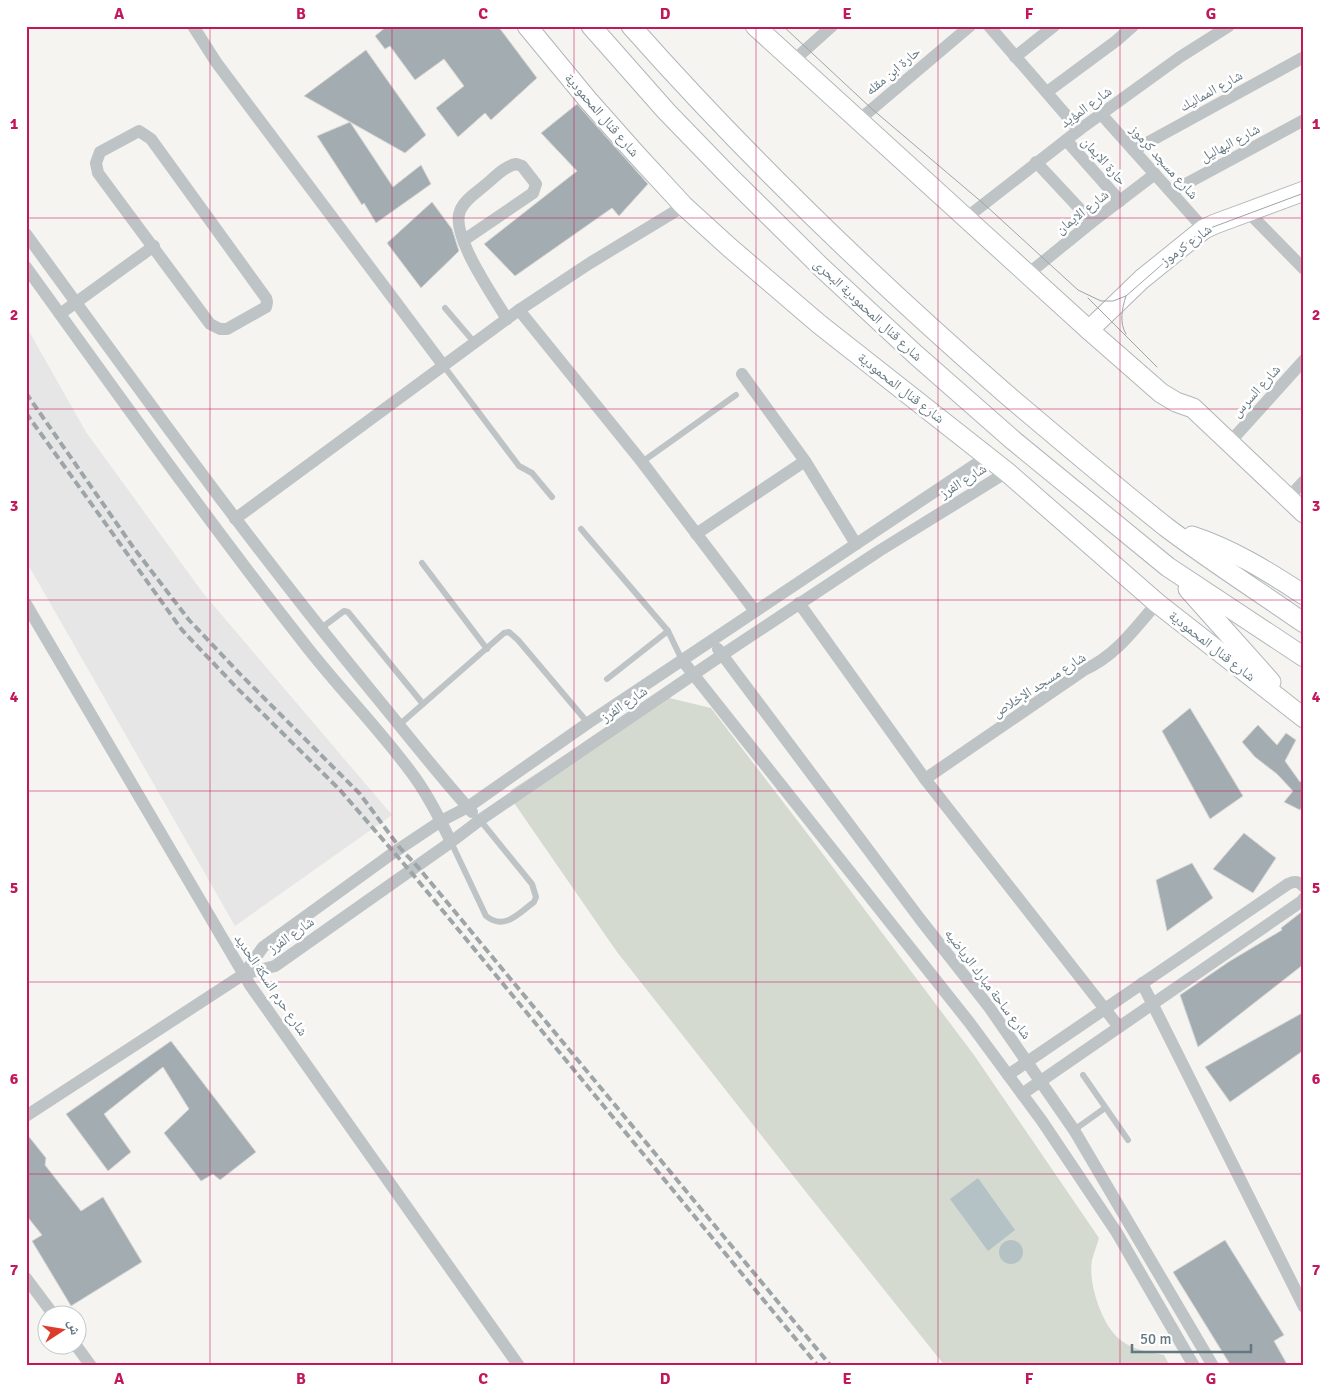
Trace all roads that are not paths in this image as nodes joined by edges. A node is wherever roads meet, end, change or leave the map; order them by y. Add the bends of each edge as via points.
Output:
1 (193, 26) edge
2 (527, 26) edge
3 (591, 26) edge
4 (631, 26) edge
5 (755, 26) edge
6 (832, 26) edge
7 (970, 26) edge
8 (989, 26) edge
9 (1054, 26) edge
10 (1133, 26) edge
11 (1229, 26) edge
12 (1015, 57) junction
13 (1304, 57) edge
14 (793, 61) junction
15 (1047, 92) junction
16 (1101, 114) junction
17 (859, 120) junction
18 (1304, 120) edge
19 (1079, 130) junction
20 (1066, 140) junction
21 (1134, 150) junction
22 (1036, 162) junction
23 (1155, 174) junction
24 (1304, 191) edge
25 (1171, 192) junction
26 (1120, 201) junction
27 (684, 206) junction
28 (1248, 212) junction
29 (966, 218) junction
30 (1092, 222) junction
31 (1204, 229) junction
32 (26, 234) edge
33 (464, 240) junction
34 (154, 246) junction
35 (26, 268) edge
36 (1304, 269) edge
37 (1028, 274) junction
38 (75, 302) junction
39 (445, 308) dead end
40 (519, 310) junction
41 (60, 314) junction
42 (507, 318) junction
43 (1088, 330) junction
44 (474, 342) junction
45 (1304, 360) edge
46 (443, 365) junction
47 (742, 374) dead end
48 (736, 395) dead end
49 (1230, 442) junction
50 (988, 456) junction
51 (805, 461) junction
52 (642, 462) junction
53 (1007, 472) junction
54 (1304, 481) edge
55 (552, 497) dead end
56 (1288, 498) junction
57 (1304, 513) edge
58 (235, 519) junction
59 (1167, 528) junction
60 (581, 529) dead end
61 (696, 534) junction
62 (869, 536) junction
63 (856, 544) junction
64 (879, 551) junction
65 (422, 563) dead end
66 (1168, 568) junction
67 (1304, 595) edge
68 (1157, 603) junction
69 (26, 604) edge
70 (799, 604) junction
71 (755, 611) junction
72 (1304, 623) edge
73 (320, 629) junction
74 (668, 631) junction
75 (711, 640) junction
76 (487, 648) junction
77 (722, 654) junction
78 (1304, 657) edge
79 (682, 660) junction
80 (693, 675) junction
81 (607, 678) dead end
82 (422, 704) junction
83 (1304, 718) edge
84 (588, 723) junction
85 (399, 724) junction
86 (413, 741) junction
87 (398, 754) junction
88 (434, 768) junction
89 (925, 779) junction
90 (418, 781) junction
91 (468, 806) junction
92 (480, 820) junction
93 (441, 821) junction
94 (451, 842) junction
95 (1304, 887) edge
96 (1304, 898) edge
97 (244, 974) junction
98 (1142, 983) junction
99 (1153, 1004) junction
100 (1105, 1008) junction
101 (1119, 1027) junction
102 (1027, 1062) junction
103 (1008, 1075) junction
104 (1083, 1075) dead end
105 (1040, 1082) junction
106 (1022, 1094) junction
107 (1105, 1108) junction
108 (26, 1116) edge
109 (1074, 1130) junction
110 (1128, 1140) dead end
111 (26, 1278) edge
112 (46, 1304) edge
113 (1304, 1306) edge
114 (82, 1354) edge
115 (90, 1366) edge
116 (519, 1366) edge
117 (1194, 1366) edge
118 (1213, 1366) edge

1 - 46 street via 216,62
2 - 27 main road, شارع قنال المحمودية via 588,100
3 - 66 main road, شارع قنال المحمودية البحرى via 673,118 821,267 1014,441
4 - 59 main road via 744,148 901,300 1061,441
5 - 14 main road
6 - 14 street
7 - 17 street, حارة ابن مقله
8 - 12 street
9 - 12 street
10 - 15 street
11 - 16 street, شارع المؤيد
12 - 15 street
13 - 21 street, شارع المماليك
14 - 17 main road
15 - 19 street
16 - 19 street, شارع المؤيد
16 - 21 street, شارع مسجد كرموز
17 - 29 main road
18 - 25 street, شارع البهاليل
19 - 20 street, شارع المؤيد
20 - 22 street, شارع المؤيد
20 - 26 street, حارة الايمان
21 - 23 street, شارع مسجد كرموز
22 - 29 street, شارع المؤيد
22 - 30 street
23 - 25 street, شارع مسجد كرموز
23 - 26 street, شارع الايمان
24 - 28 main road, شارع كرموز
25 - 31 street, شارع مسجد كرموز
26 - 30 street, شارع الايمان
27 - 40 street
27 - 50 main road, شارع قنال المحمودية via 819,324
28 - 31 main road, شارع كرموز
28 - 36 street
29 - 37 main road
30 - 37 street, شارع الايمان
31 - 43 main road, شارع كرموز via 1142,279
32 - 38 street
33 - 33 street via 458,223 462,206 511,165 522,166 536,184 533,193
33 - 42 street via 474,266
34 - 34 street via 98,173 96,163 100,152 139,131 150,139 266,298 266,307 227,329 215,328
34 - 38 street
35 - 41 street
37 - 43 main road
38 - 41 street
38 - 58 street
39 - 44 lane
40 - 42 street
40 - 52 street
41 - 87 street via 304,644
42 - 44 street
43 - 49 main road via 1161,393 1193,408
44 - 46 street
45 - 49 street, شارع السرس
46 - 55 lane via 519,466 532,473
46 - 58 street
47 - 51 street
48 - 52 lane
49 - 56 main road
50 - 53 main road, شارع قنال المحمودية
50 - 62 street, شارع الفرز
51 - 61 street
51 - 63 street
52 - 61 street
53 - 64 street, شارع الفرز
53 - 68 main road, شارع قنال المحمودية
54 - 56 street
56 - 57 main road
58 - 73 street
59 - 67 main road via 1254,563
59 - 72 main road
60 - 74 lane
61 - 71 street
62 - 63 street, شارع الفرز
62 - 64 street
63 - 71 street, شارع الفرز
64 - 70 street, شارع الفرز
65 - 76 lane
66 - 78 main road
66 - 83 main road
68 - 83 main road, شارع قنال المحمودية
68 - 89 street, شارع مسجد الإخلاص via 1113,653 1100,663 1084,670
69 - 97 street, شارع حرم السكة الحديد
70 - 77 street, شارع الفرز
70 - 89 street
71 - 75 street, شارع الفرز
73 - 82 lane via 344,611 348,612
73 - 85 street
74 - 79 lane
74 - 81 lane
75 - 77 street, شارع ساحة مبارك الرياضيه
75 - 79 street, شارع الفرز
76 - 82 lane
76 - 84 lane via 504,633 511,633
77 - 80 street, شارع الفرز
77 - 102 street, شارع ساحة مبارك الرياضيه
79 - 80 street
79 - 84 street, شارع الفرز
80 - 92 street, شارع الفرز
80 - 103 street
82 - 85 lane
84 - 91 street, شارع الفرز
85 - 86 street
86 - 87 street
86 - 88 street
87 - 90 street
88 - 90 street
88 - 91 street
89 - 100 street
90 - 93 street
91 - 92 street
91 - 93 street, شارع الفرز
92 - 94 street, شارع الفرز
92 - 94 lane via 532,884 536,897 534,902 508,921 493,922 486,916
93 - 94 street
93 - 97 street, شارع الفرز via 263,947
94 - 97 street, شارع الفرز via 275,966
95 - 98 street via 1294,882 1288,884
96 - 99 street
97 - 108 street
97 - 116 street, شارع حرم السكة الحديد
98 - 99 street
98 - 100 street
99 - 101 street
99 - 113 street
100 - 101 street
100 - 102 street
101 - 105 street
102 - 103 street
102 - 105 street, شارع ساحة مبارك الرياضيه
103 - 106 street
104 - 107 lane
105 - 106 street
105 - 109 street, شارع ساحة مبارك الرياضيه
106 - 117 street via 1117,1233
107 - 109 lane
107 - 110 lane
109 - 118 street, شارع ساحة مبارك الرياضيه
111 - 112 street
114 - 115 street

